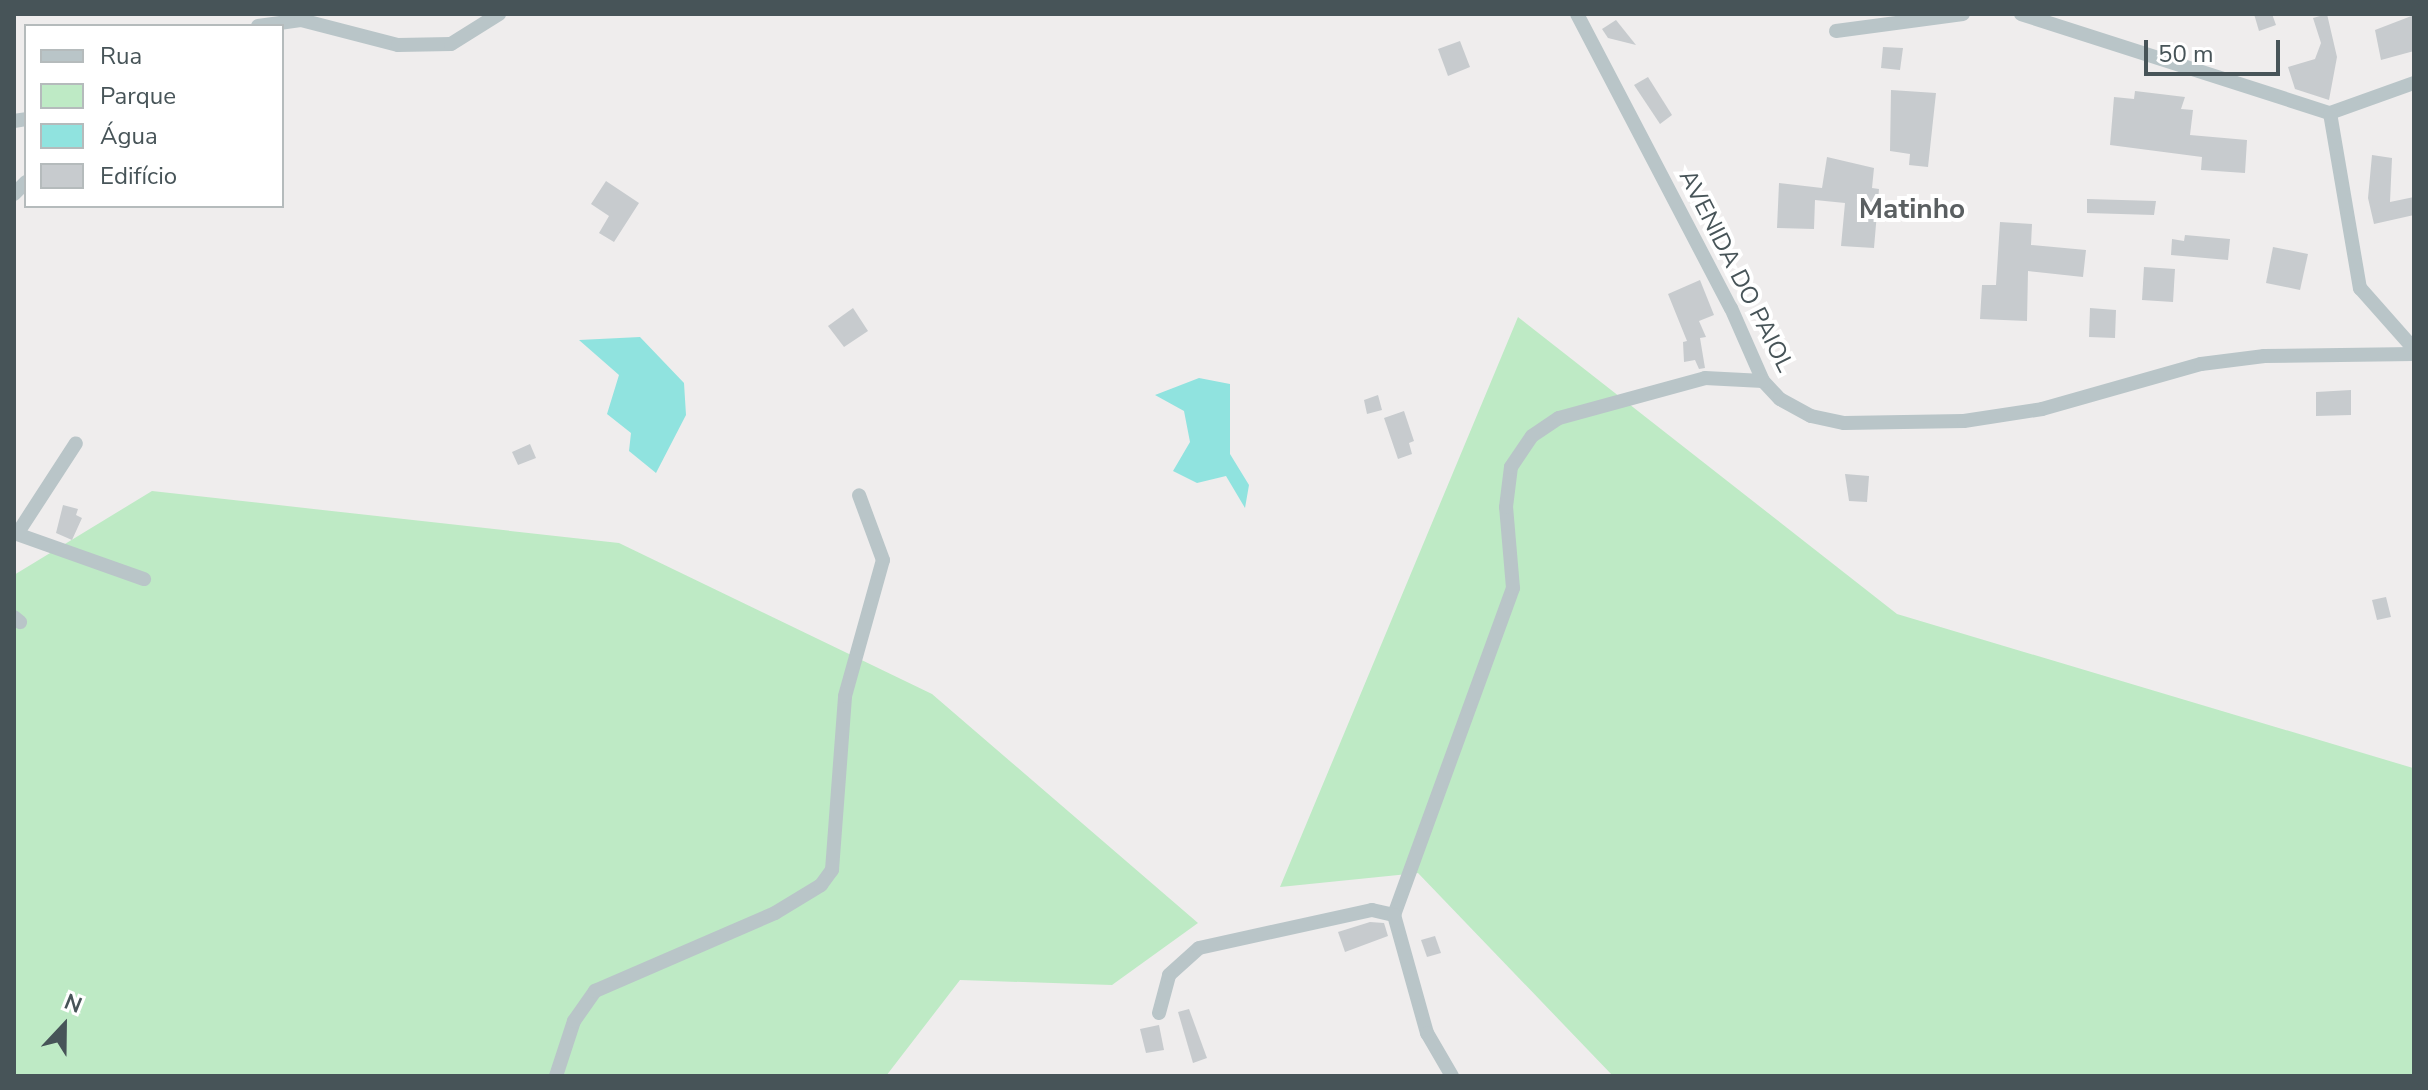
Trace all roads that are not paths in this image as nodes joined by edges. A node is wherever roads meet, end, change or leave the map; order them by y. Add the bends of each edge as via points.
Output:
1 (499, 14) edge
2 (1577, 14) edge
3 (1963, 14) edge
4 (2021, 14) edge
5 (272, 24) edge
6 (1836, 31) dead end
7 (2414, 83) edge
8 (2330, 113) junction
9 (2414, 351) edge
10 (1763, 381) junction
11 (76, 443) dead end
12 (859, 495) dead end
13 (15, 534) edge
14 (144, 579) dead end
15 (1394, 915) junction
16 (1159, 1013) dead end
17 (556, 1076) edge
18 (1452, 1076) edge

1 - 5 street via 451,44 398,45 301,20
2 - 10 street, AVENIDA DO PAIOL via 1731,308
3 - 6 street
4 - 8 street
7 - 8 street
8 - 9 street via 2360,288
9 - 10 street, AVENIDA DO PAIOL via 2264,356 2201,364 2042,409 1964,421 1844,423 1811,416 1780,399
10 - 15 street via 1705,378 1559,418 1532,436 1511,467 1506,507 1513,588
11 - 13 street
12 - 17 street via 883,560 845,696 832,870 821,885 775,913 595,991 574,1021
13 - 14 street
15 - 16 street via 1372,910 1199,948 1169,975
15 - 18 street via 1427,1033

